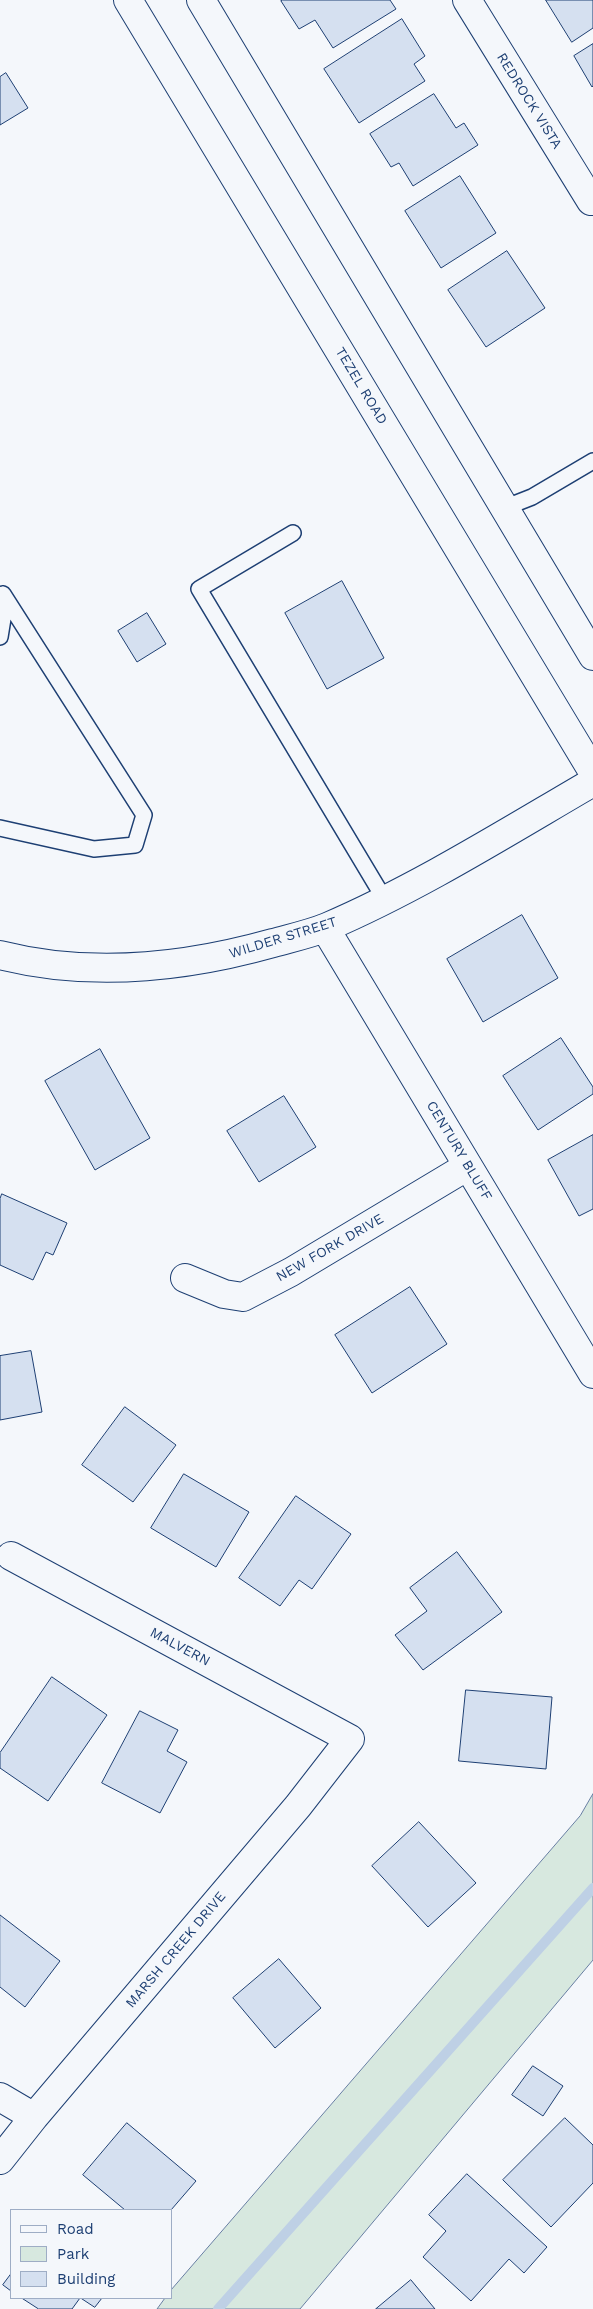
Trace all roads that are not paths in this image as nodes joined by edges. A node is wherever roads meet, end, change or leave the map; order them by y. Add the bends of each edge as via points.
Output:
1 (128, 0) edge
2 (201, 0) edge
3 (467, 0) edge
4 (592, 200) edge
5 (593, 461) edge
6 (504, 508) junction
7 (293, 533) dead end
8 (2, 592) edge
9 (0, 637) edge
10 (593, 656) edge
11 (593, 772) edge
12 (593, 782) edge
13 (0, 828) edge
14 (385, 900) junction
15 (326, 928) junction
16 (0, 956) edge
17 (468, 1166) junction
18 (185, 1278) dead end
19 (593, 1374) edge
20 (11, 1556) dead end
21 (350, 1739) joint
22 (0, 2097) edge
23 (34, 2116) junction
24 (0, 2160) edge

1 - 11 street, TEZEL ROAD
2 - 6 street
3 - 4 street, REDROCK VISTA
5 - 6 lane via 532,497
6 - 10 street
7 - 14 lane via 199,589
8 - 9 lane via 6,600
8 - 13 lane via 144,815 135,845 94,849
12 - 14 street, WILDER STREET
14 - 15 street, WILDER STREET
15 - 16 street, WILDER STREET via 226,956 173,965 120,968 66,966
15 - 17 street, CENTURY BLUFF
17 - 18 street, NEW FORK DRIVE via 292,1272 243,1297 224,1294
17 - 19 street, CENTURY BLUFF
20 - 21 street, MALVERN
21 - 23 street, MARSH CREEK DRIVE via 292,1814
22 - 23 street
23 - 24 street, MARSH CREEK DRIVE

